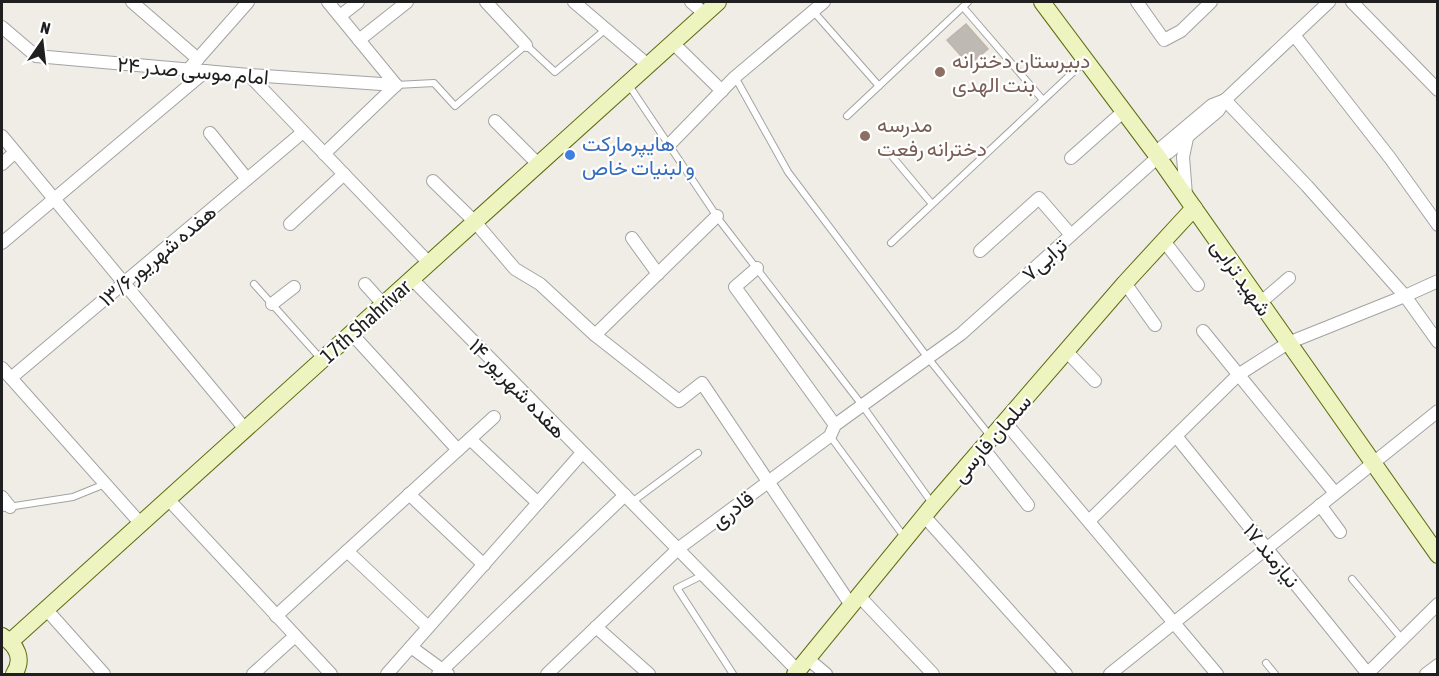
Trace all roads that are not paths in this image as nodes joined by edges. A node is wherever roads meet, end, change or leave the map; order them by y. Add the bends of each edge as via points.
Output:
1 (132, 2) edge
2 (248, 2) edge
3 (328, 2) edge
4 (358, 2) edge
5 (407, 2) edge
6 (486, 2) edge
7 (574, 2) edge
8 (691, 2) edge
9 (718, 2) edge
10 (824, 2) edge
11 (1042, 2) edge
12 (1137, 2) edge
13 (1211, 2) edge
14 (1329, 2) edge
15 (1352, 2) edge
16 (965, 4) edge
17 (813, 11) junction
18 (705, 14) junction
19 (340, 16) junction
20 (2, 27) edge
21 (606, 29) junction
22 (1294, 35) junction
23 (359, 40) junction
24 (673, 43) junction
25 (526, 45) junction
26 (198, 59) junction
27 (1087, 60) junction
28 (648, 65) junction
29 (188, 70) junction
30 (206, 71) junction
31 (249, 75) junction
32 (735, 77) junction
33 (627, 84) junction
34 (396, 85) junction
35 (879, 86) junction
36 (1437, 90) edge
37 (722, 91) junction
38 (1043, 100) junction
39 (1225, 100) junction
40 (1124, 111) junction
41 (847, 116) dead end
42 (495, 121) dead end
43 (303, 132) junction
44 (210, 133) dead end
45 (2, 136) edge
46 (1187, 138) junction
47 (669, 145) junction
48 (15, 152) junction
49 (324, 154) junction
50 (891, 155) dead end
51 (1158, 157) junction
52 (1071, 158) dead end
53 (2, 164) edge
54 (538, 164) junction
55 (344, 174) junction
56 (247, 179) junction
57 (433, 181) dead end
58 (54, 198) junction
59 (1190, 202) junction
60 (932, 204) junction
61 (717, 216) junction
62 (475, 222) junction
63 (290, 224) dead end
64 (1437, 225) edge
65 (1071, 235) junction
66 (632, 238) dead end
67 (1164, 241) junction
68 (2, 243) edge
69 (891, 243) dead end
70 (980, 251) dead end
71 (429, 263) junction
72 (757, 268) junction
73 (658, 274) junction
74 (1288, 278) dead end
75 (412, 279) junction
76 (1437, 281) edge
77 (124, 283) junction
78 (254, 284) dead end
79 (365, 284) dead end
80 (1125, 284) junction
81 (1198, 285) dead end
82 (294, 287) dead end
83 (1406, 296) junction
84 (1260, 303) junction
85 (272, 304) junction
86 (383, 304) junction
87 (1155, 325) dead end
88 (1203, 331) dead end
89 (351, 333) junction
90 (595, 335) junction
91 (1437, 342) edge
92 (1288, 343) junction
93 (1066, 351) junction
94 (928, 358) junction
95 (322, 360) junction
96 (2, 368) edge
97 (1238, 375) junction
98 (11, 378) junction
99 (1095, 381) dead end
100 (862, 405) junction
101 (1437, 411) edge
102 (494, 417) dead end
103 (1005, 422) junction
104 (245, 429) junction
105 (832, 431) junction
106 (1176, 436) junction
107 (470, 439) junction
108 (987, 443) junction
109 (458, 450) junction
110 (582, 453) junction
111 (698, 453) dead end
112 (1372, 462) junction
113 (768, 482) junction
114 (106, 484) junction
115 (1335, 492) junction
116 (409, 494) junction
117 (2, 497) edge
118 (628, 499) junction
119 (168, 500) junction
120 (538, 503) junction
121 (1028, 505) dead end
122 (1320, 505) junction
123 (6, 508) edge
124 (928, 510) junction
125 (1089, 521) junction
126 (141, 524) junction
127 (1340, 532) dead end
128 (905, 539) junction
129 (679, 548) junction
130 (1266, 548) junction
131 (347, 551) junction
132 (1437, 555) edge
133 (484, 565) junction
134 (704, 575) junction
135 (1352, 579) dead end
136 (855, 601) junction
137 (1437, 604) edge
138 (46, 609) junction
139 (276, 616) junction
140 (1174, 623) junction
141 (429, 627) junction
142 (596, 627) junction
143 (295, 636) junction
144 (6, 639) edge
145 (1402, 639) junction
146 (411, 647) junction
147 (1266, 663) dead end
148 (1437, 665) edge
149 (800, 668) edge
150 (443, 673) edge
151 (1367, 674) edge
152 (14, 675) edge
153 (104, 675) edge
154 (253, 675) edge
155 (331, 675) edge
156 (387, 675) edge
157 (547, 675) edge
158 (649, 675) edge
159 (734, 675) edge
160 (826, 675) edge
161 (933, 675) edge
162 (1066, 675) edge
163 (1110, 675) edge
164 (1217, 675) edge
165 (1275, 675) edge
166 (1426, 675) edge

1 - 26 street
2 - 26 street
3 - 19 street
4 - 19 street
5 - 23 street
6 - 25 street
7 - 21 street
8 - 18 street
9 - 18 street, 17th Shahrivar
10 - 17 street
11 - 27 street, شهید ترابی
12 - 13 street via 1164,40 1181,31
14 - 22 street
15 - 36 street
16 - 35 lane
16 - 38 lane
17 - 32 street
17 - 35 lane
18 - 24 street, 17th Shahrivar
19 - 23 street
20 - 29 street, امام موسی صدر ۲۴ via 36,56
21 - 25 lane via 555,72
21 - 28 street
22 - 39 street
22 - 64 street
23 - 34 street
24 - 28 street, 17th Shahrivar
24 - 37 street
25 - 34 lane via 455,106 434,83
26 - 29 street
27 - 38 lane
27 - 40 street, شهید ترابی
28 - 33 street, 17th Shahrivar
29 - 30 street, امام موسی صدر ۲۴
30 - 31 street, امام موسی صدر ۲۴
30 - 58 street
31 - 34 street, امام موسی صدر ۲۴
31 - 43 street
32 - 37 street
32 - 94 lane via 788,172
33 - 47 lane
33 - 54 street, 17th Shahrivar
34 - 49 street
35 - 41 lane
37 - 47 street
38 - 60 lane
39 - 46 street
39 - 51 street via 1212,105 1170,140
39 - 83 street
40 - 51 street, شهید ترابی
40 - 52 street
42 - 54 street
43 - 49 street
43 - 56 street, هفده شهریور۱۳/۶
44 - 56 street
45 - 48 street
46 - 51 street
46 - 59 street via 1183,177
47 - 61 lane
48 - 53 street
48 - 58 street
49 - 55 street
50 - 60 lane
51 - 59 street, شهید ترابی
51 - 65 street, ترابی۷
54 - 62 street, 17th Shahrivar
55 - 63 street
55 - 71 street
56 - 77 street, هفده شهریور۱۳/۶
57 - 62 street
58 - 68 street
58 - 77 street
59 - 67 street, سلمان فارسی
59 - 84 street, شهید ترابی
60 - 69 lane
61 - 72 lane
61 - 73 street
62 - 71 street, 17th Shahrivar
62 - 90 street via 515,269 540,284
65 - 70 street via 1039,198
65 - 94 street, ترابی۷ via 961,334
66 - 73 street
67 - 80 street, سلمان فارسی
67 - 81 street
71 - 75 street, 17th Shahrivar
72 - 100 lane
72 - 105 street via 735,287
73 - 90 street
74 - 84 street
75 - 86 street, 17th Shahrivar
75 - 110 street, هفده شهریور ۱۴
76 - 83 street
77 - 98 street, هفده شهریور۱۳/۶
77 - 104 street
78 - 85 lane
79 - 86 street
80 - 87 street
80 - 93 street, سلمان فارسی
82 - 85 street
83 - 91 street
83 - 92 street
84 - 92 street, شهید ترابی
85 - 95 lane
86 - 89 street, 17th Shahrivar
88 - 97 street
89 - 95 street, 17th Shahrivar
89 - 109 street
90 - 113 street via 679,401 702,383
92 - 97 street
92 - 112 street, شهید ترابی
93 - 99 street
93 - 103 street, سلمان فارسی
94 - 100 street, قادری
94 - 108 lane
95 - 104 street, 17th Shahrivar
96 - 98 street
97 - 106 street
97 - 115 street
98 - 114 street
100 - 105 street, قادری
100 - 124 lane
101 - 112 street
102 - 107 street
103 - 108 street, سلمان فارسی
103 - 125 street
104 - 119 street, 17th Shahrivar
105 - 113 street, قادری
105 - 128 lane
106 - 125 street
106 - 130 street, نیازمند ۱۷
107 - 109 street
107 - 120 street
108 - 121 street
108 - 124 street, سلمان فارسی
109 - 116 street
110 - 118 street, هفده شهریور ۱۴
110 - 120 street
111 - 118 lane
112 - 115 street
112 - 132 street, شهید ترابی
113 - 129 street, قادری
113 - 136 street
114 - 123 lane via 73,497
114 - 126 street
115 - 122 street
116 - 131 street
116 - 133 street
117 - 123 street
118 - 129 street, هفده شهریور ۱۴
118 - 150 street
119 - 126 street, 17th Shahrivar
119 - 139 street
120 - 133 street
122 - 127 street
122 - 130 street
124 - 128 street, سلمان فارسی
124 - 162 street
125 - 140 street
126 - 138 street, 17th Shahrivar
128 - 136 street, سلمان فارسی
129 - 134 street, هفده شهریور ۱۴
129 - 142 street, قادری
130 - 140 street
130 - 151 street, نیازمند ۱۷
131 - 139 street
131 - 141 street
133 - 141 street
134 - 149 street, هفده شهریور ۱۴
134 - 159 lane via 677,588
135 - 145 lane
136 - 149 street, سلمان فارسی
136 - 161 street
137 - 145 street
138 - 144 street, 17th Shahrivar
138 - 153 street
139 - 143 street
140 - 163 street
140 - 164 street
141 - 146 street
142 - 157 street, قادری
142 - 158 street
143 - 154 street
143 - 155 street
144 - 152 street via 17,650 19,659
145 - 151 street
146 - 150 street
146 - 156 street
147 - 165 lane
148 - 166 street
149 - 160 street, هفده شهریور ۱۴

